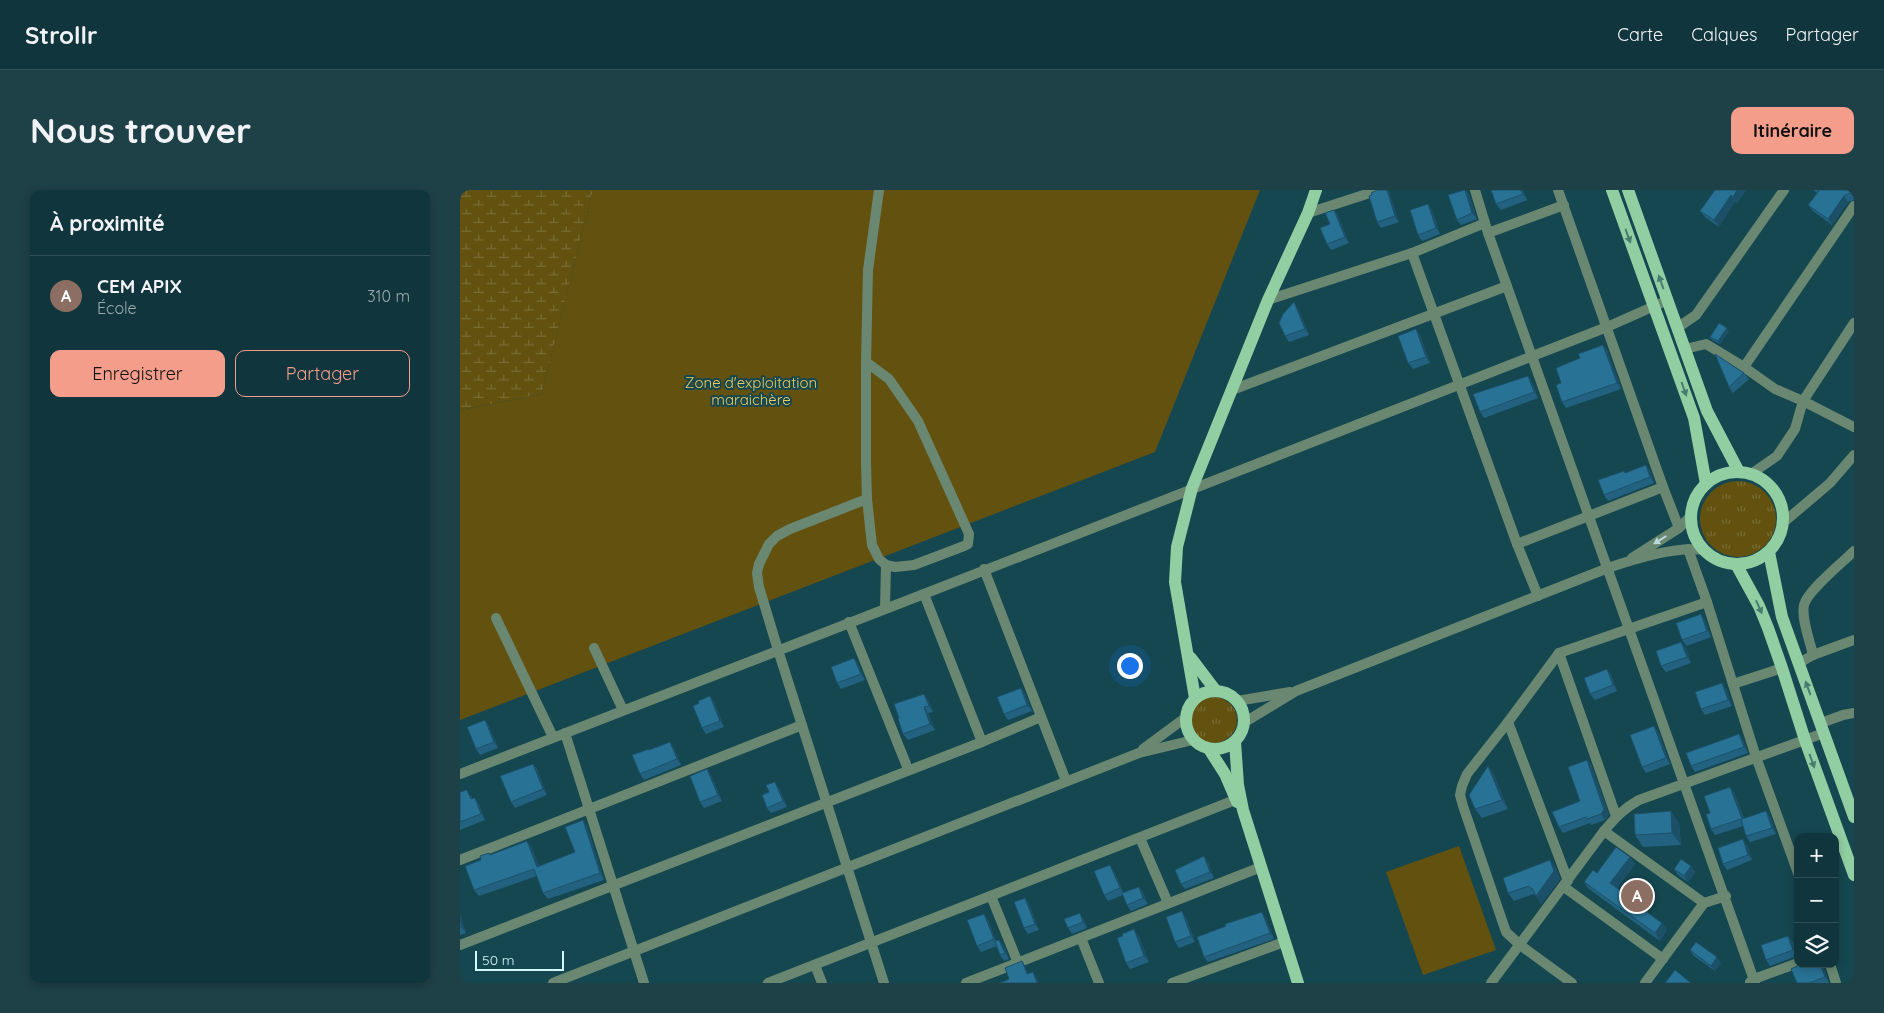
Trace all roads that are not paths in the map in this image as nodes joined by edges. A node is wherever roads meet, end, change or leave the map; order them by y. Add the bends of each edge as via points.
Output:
1 (879, 190) edge
2 (1316, 190) edge
3 (1379, 190) edge
4 (1475, 190) edge
5 (1558, 190) edge
6 (1612, 190) edge
7 (1628, 190) edge
8 (1784, 190) edge
9 (1564, 206) junction
10 (1854, 206) edge
11 (1308, 212) junction
12 (1487, 228) junction
13 (1412, 253) junction
14 (1507, 286) junction
15 (1268, 300) junction
16 (1668, 300) junction
17 (1653, 305) junction
18 (1434, 314) junction
19 (1854, 323) edge
20 (1607, 327) junction
21 (1677, 328) junction
22 (1685, 349) junction
23 (1533, 356) junction
24 (866, 362) junction
25 (1744, 367) junction
26 (1460, 384) junction
27 (1232, 390) junction
28 (1803, 401) junction
29 (1854, 427) edge
30 (1854, 454) edge
31 (1745, 473) junction
32 (1706, 484) junction
33 (1192, 488) junction
34 (1663, 488) junction
35 (867, 499) junction
36 (1588, 516) junction
37 (1691, 516) junction
38 (1784, 522) junction
39 (1679, 528) junction
40 (1517, 544) junction
41 (1688, 550) junction
42 (1704, 550) junction
43 (1854, 551) edge
44 (1769, 552) junction
45 (1627, 561) junction
46 (1736, 564) junction
47 (886, 565) junction
48 (1608, 568) junction
49 (984, 569) junction
50 (924, 594) junction
51 (1538, 596) junction
52 (1707, 602) junction
53 (885, 608) junction
54 (496, 618) dead end
55 (849, 622) junction
56 (1630, 628) junction
57 (1854, 640) edge
58 (594, 648) dead end
59 (778, 650) junction
60 (1559, 653) junction
61 (1813, 655) junction
62 (1189, 656) junction
63 (1799, 663) junction
64 (1782, 668) junction
65 (1734, 684) junction
66 (1216, 691) junction
67 (1296, 691) junction
68 (1195, 698) junction
69 (1237, 700) junction
70 (623, 710) junction
71 (1854, 714) edge
72 (1041, 717) junction
73 (1185, 718) junction
74 (1244, 722) junction
75 (1508, 722) junction
76 (802, 725) junction
77 (1822, 728) junction
78 (565, 733) junction
79 (553, 737) junction
80 (1193, 740) junction
81 (1804, 740) junction
82 (982, 742) junction
83 (1234, 742) junction
84 (1209, 749) junction
85 (1139, 753) junction
86 (1756, 757) junction
87 (908, 769) junction
88 (460, 774) edge
89 (1066, 781) junction
90 (1685, 784) junction
91 (827, 801) junction
92 (1239, 805) junction
93 (589, 809) junction
94 (1616, 816) junction
95 (1854, 817) edge
96 (1604, 831) junction
97 (1140, 838) junction
98 (460, 860) edge
99 (1794, 862) edge
100 (847, 867) junction
101 (1261, 867) junction
102 (1854, 875) edge
103 (1566, 884) junction
104 (614, 885) junction
105 (992, 896) junction
106 (1726, 896) junction
107 (1168, 903) junction
108 (1704, 903) junction
109 (1081, 938) junction
110 (1284, 942) junction
111 (871, 943) junction
112 (460, 945) edge
113 (1520, 945) junction
114 (634, 952) junction
115 (1663, 959) junction
116 (1018, 963) junction
117 (815, 965) junction
118 (1794, 965) edge
119 (1831, 968) edge
120 (1190, 980) edge
121 (1753, 982) edge
122 (553, 983) edge
123 (644, 983) edge
124 (768, 983) edge
125 (822, 983) edge
126 (884, 983) edge
127 (966, 983) edge
128 (1099, 983) edge
129 (1172, 983) edge
130 (1298, 983) edge
131 (1492, 983) edge
132 (1572, 983) edge
133 (1645, 983) edge
134 (1836, 983) edge

1 - 24 street via 868,270
2 - 11 main road
3 - 11 street
4 - 12 street
5 - 9 street
6 -> 17 main road
16 -> 7 main road
8 - 21 street via 1696,315
9 - 12 street
9 - 20 street
10 - 25 street
11 - 15 main road
12 - 13 street
12 - 14 street
13 - 15 street
13 - 18 street
14 - 18 street
14 - 23 street
15 - 27 main road
16 - 17 street
16 - 21 main road
17 - 20 street
17 -> 32 main road via 1694,418
18 - 26 street
18 - 27 street
19 - 28 street
20 - 23 street
20 - 34 street
21 - 22 main road
22 - 25 street via 1706,344
22 - 31 main road via 1710,417
23 - 26 street
23 - 36 street
24 - 35 street
24 - 47 street via 889,379 918,422 969,534 964,546 914,565
25 - 28 street via 1775,389
26 - 33 street
26 - 40 street
27 - 33 main road
28 - 29 street
28 - 31 street via 1795,429 1778,456
30 - 38 street via 1830,483
31 - 32 main road via 1727,473
31 - 38 main road via 1761,478 1774,489 1782,505
32 - 37 main road via 1695,499
33 - 49 street
33 - 62 main road via 1175,562 1177,598
34 - 36 street
34 - 39 street
35 - 47 street via 872,545
35 - 59 street via 790,528 769,544 757,573
36 - 40 street
36 - 48 street
37 - 39 street
37 - 42 main road via 1694,534
38 - 44 main road via 1779,538
39 -> 45 street
40 - 51 street
41 - 42 street
41 - 45 street
41 - 52 street
42 - 46 main road via 1718,560
43 - 61 street via 1824,579 1804,604
44 - 46 main road via 1748,563
44 - 63 main road via 1778,602
45 - 48 street
46 -> 64 main road via 1759,606
47 - 53 street
48 - 51 street
48 - 56 street
49 - 50 street
49 - 72 street
50 - 53 street
50 - 82 street
51 - 67 street
52 - 56 street
52 - 65 street
53 - 55 street
54 - 79 street
55 - 59 street
55 - 87 street
56 - 60 street
56 - 90 street
57 - 61 street
58 - 70 street
59 - 70 street
59 - 76 street
60 - 75 street
60 - 94 street
61 - 63 street
62 - 66 main road
62 - 68 main road
77 -> 63 main road
64 - 65 street
64 - 81 main road
65 - 86 street
66 - 68 main road via 1205,692
66 - 69 main road
67 - 69 street
67 - 74 street
68 - 73 main road
69 - 74 main road via 1243,710
70 - 78 street
71 - 77 street via 1843,714
72 - 82 street
72 - 89 street
73 - 80 main road
73 - 85 street
74 - 83 main road via 1242,733
75 - 103 street
75 - 113 street via 1467,774 1460,795 1506,932
76 - 91 street
76 - 93 street
77 - 81 street
77 - 95 main road
78 - 79 street
78 - 93 street
79 - 88 street
80 - 84 main road
80 - 85 street
81 - 86 street
81 -> 102 main road
82 - 87 street
83 - 84 main road via 1218,750
83 - 92 main road
84 - 92 main road
85 - 89 street
86 - 90 street
86 - 99 street
87 - 91 street
89 - 100 street
90 - 94 street via 1639,800
90 - 106 street
91 - 100 street
91 - 104 street
92 - 97 street
92 - 101 main road
93 - 98 street
93 - 104 street
94 - 96 street
96 - 103 street
96 - 108 street
97 - 105 street
97 - 107 street
100 - 111 street
100 - 114 street
101 - 107 street
101 - 110 main road
103 - 113 street
103 - 115 street
104 - 112 street
104 - 114 street
105 - 111 street
105 - 116 street
106 - 108 street
106 - 121 street
107 - 109 street
108 - 115 street
109 - 116 street
109 - 128 street
110 - 120 street
110 - 130 main road
111 - 117 street
111 - 126 street
113 - 131 street
113 - 132 street
114 - 122 street
114 - 123 street
115 - 133 street
116 - 127 street
117 - 124 street
117 - 125 street
118 - 121 street
119 - 134 street
120 - 129 street

